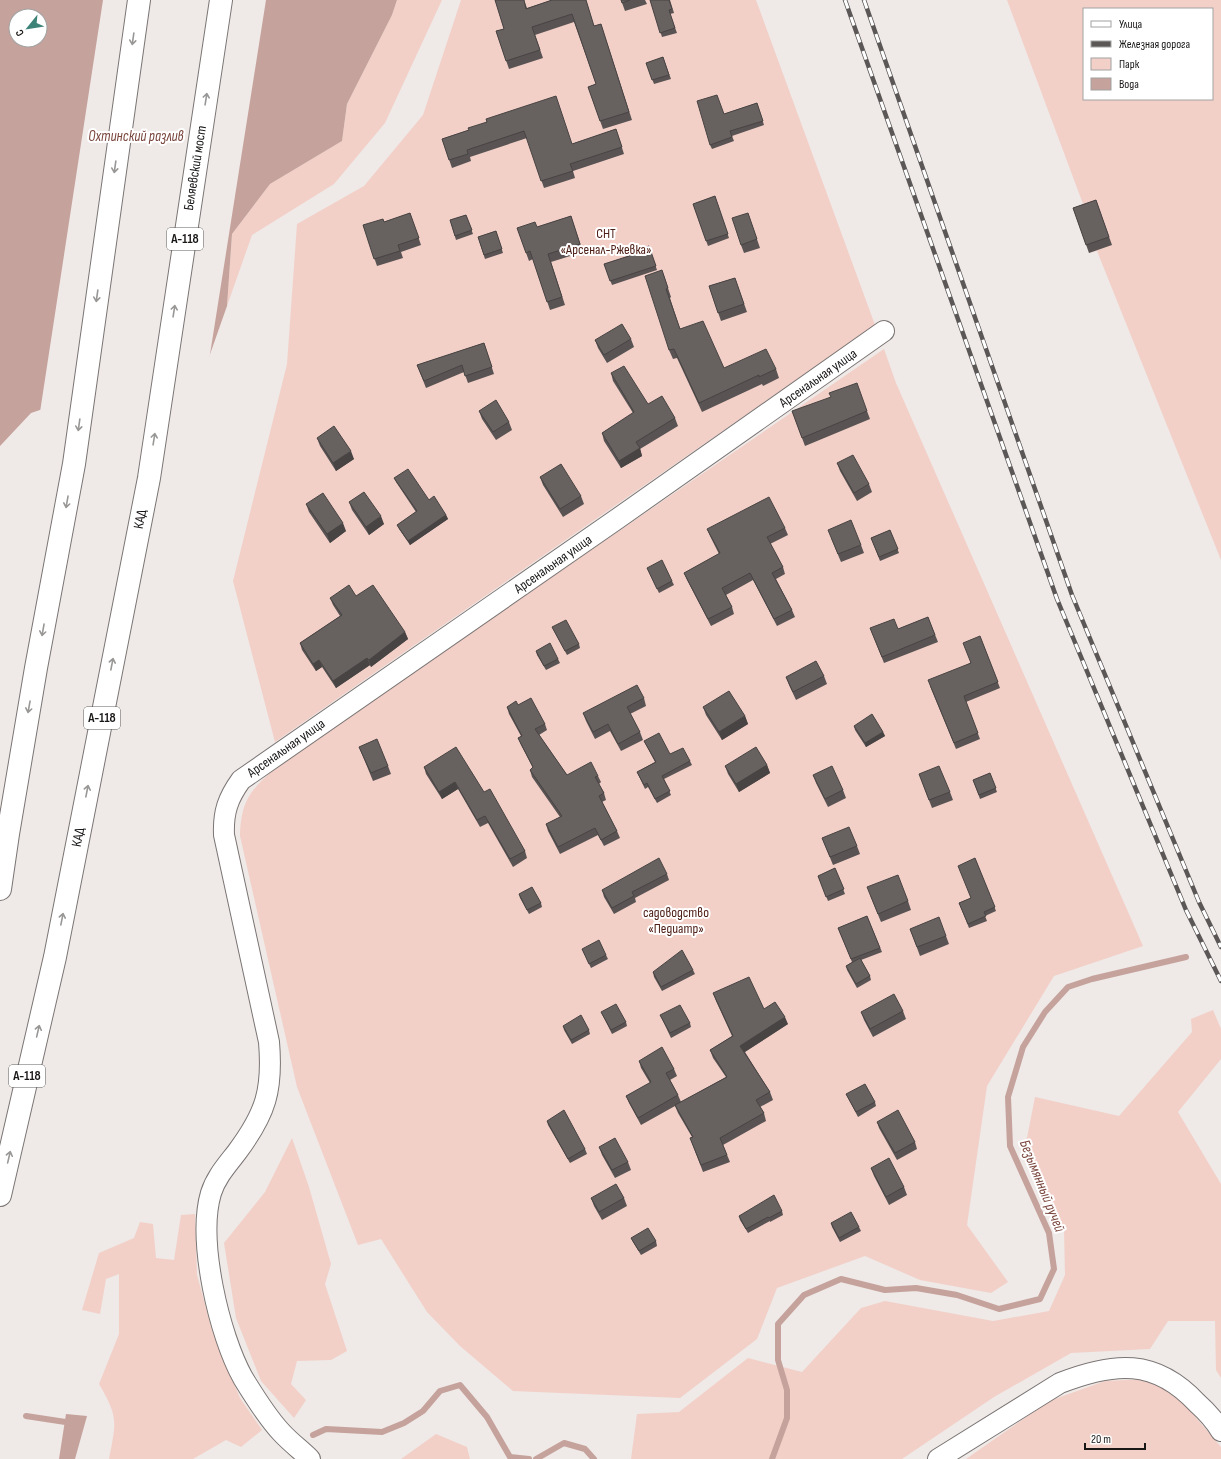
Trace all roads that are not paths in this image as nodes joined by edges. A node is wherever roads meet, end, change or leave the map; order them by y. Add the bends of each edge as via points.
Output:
1 (139, 0) edge
2 (220, 0) edge
3 (884, 331) dead end
4 (148, 478) joint
5 (0, 889) edge
6 (0, 1195) edge
7 (1221, 1431) edge
8 (310, 1459) edge
9 (938, 1459) edge

1 -> 5 highway via 74,464 35,676
4 -> 2 highway, Беляевский мост / А-118
3 - 8 street, Арсенальная улица via 241,780 228,802 223,818 224,835 270,1042 271,1070 268,1095 259,1118 218,1177 211,1193 207,1216 208,1254 214,1292 227,1341 243,1377 280,1432
6 -> 4 highway, КАД / А-118 via 55,957
7 - 9 street via 1177,1383 1156,1372 1132,1368 1100,1370 1060,1383

